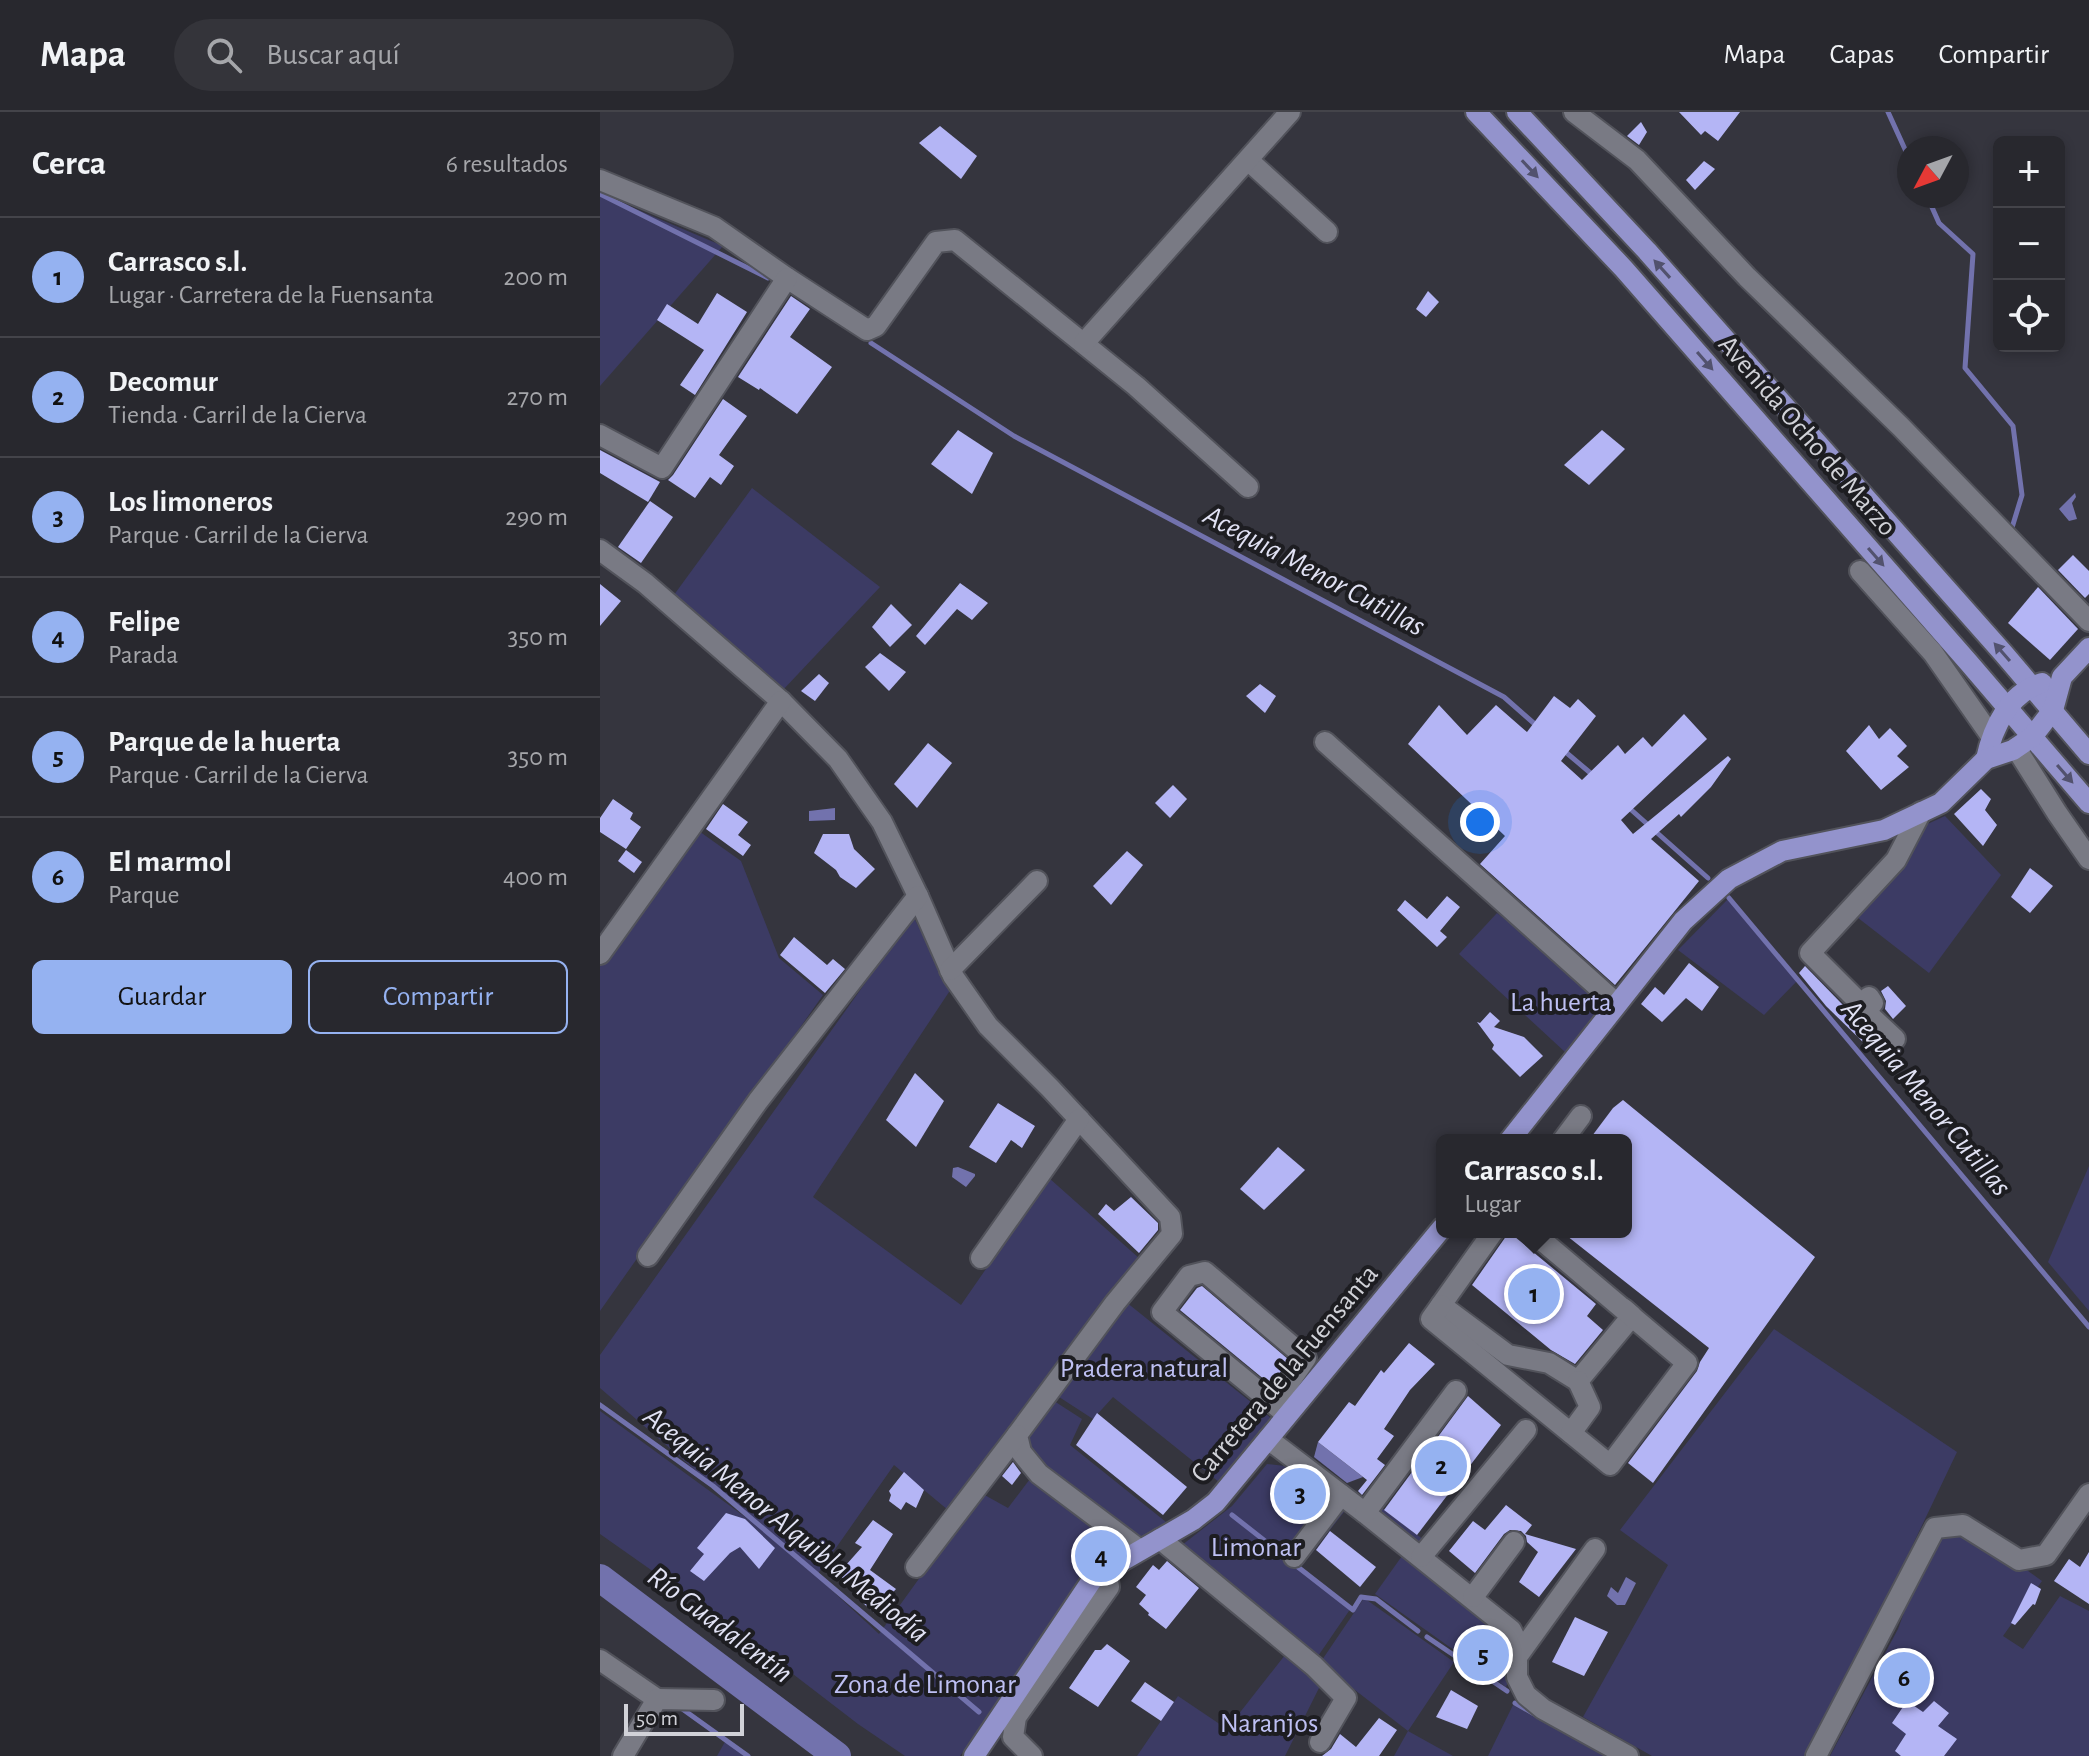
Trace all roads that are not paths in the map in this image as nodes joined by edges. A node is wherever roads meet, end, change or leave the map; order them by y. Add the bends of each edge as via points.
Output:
1 (1290, 112) edge
2 (1476, 112) edge
3 (1517, 112) edge
4 (1574, 112) edge
5 (1248, 160) junction
6 (600, 180) edge
7 (1327, 232) dead end
8 (787, 278) junction
9 (1084, 343) junction
10 (600, 435) edge
11 (1248, 487) dead end
12 (600, 550) edge
13 (1860, 571) dead end
14 (2089, 621) edge
15 (2089, 648) edge
16 (2062, 677) junction
17 (2032, 686) junction
18 (781, 701) junction
19 (2007, 707) junction
20 (2053, 710) junction
21 (1991, 736) junction
22 (1325, 742) dead end
23 (2024, 742) junction
24 (2089, 754) edge
25 (1986, 759) junction
26 (2089, 803) edge
27 (1921, 812) junction
28 (2089, 859) edge
29 (1037, 881) dead end
30 (918, 896) junction
31 (602, 948) edge
32 (950, 970) junction
33 (1617, 1004) junction
34 (1895, 1039) dead end
35 (1581, 1116) dead end
36 (1079, 1119) junction
37 (1515, 1134) edge
38 (1568, 1134) edge
39 (1436, 1235) edge
40 (1489, 1238) edge
41 (1539, 1238) edge
42 (1539, 1238) edge
43 (648, 1256) dead end
44 (981, 1258) dead end
45 (1441, 1305) junction
46 (1578, 1381) junction
47 (1456, 1391) dead end
48 (1280, 1409) junction
49 (1526, 1430) dead end
50 (1571, 1433) junction
51 (1017, 1435) junction
52 (1268, 1439) junction
53 (2089, 1494) edge
54 (1341, 1495) junction
55 (1365, 1513) junction
56 (1160, 1539) junction
57 (1514, 1542) dead end
58 (1595, 1549) dead end
59 (1140, 1550) junction
60 (1294, 1557) dead end
61 (1421, 1557) junction
62 (916, 1567) dead end
63 (1106, 1569) junction
64 (1473, 1597) junction
65 (1517, 1657) junction
66 (600, 1660) edge
67 (657, 1699) junction
68 (714, 1700) dead end
69 (1320, 1742) dead end
70 (623, 1756) edge
71 (974, 1756) edge
72 (1032, 1756) edge
73 (1628, 1756) edge
74 (1816, 1756) edge

1 - 5 street
2 -> 19 main road, Avenida Ocho de Marzo via 1624,269
17 -> 3 main road, Avenida Ocho de Marzo via 1658,263
4 - 14 street via 1637,160
5 - 7 street
5 - 9 street
6 - 8 street via 714,227
8 - 9 street via 867,330 876,326 936,242 955,240
8 - 10 street via 662,468
9 - 11 street
12 - 18 street
13 - 21 street via 1933,653
15 - 16 main road
16 - 17 main road
16 - 20 main road
17 - 19 main road
17 - 20 main road, Avenida Ocho de Marzo
18 - 30 street via 857,783
18 - 31 street
19 - 21 main road
19 - 23 main road, Avenida Ocho de Marzo
20 - 23 main road
20 - 24 main road, Avenida Ocho de Marzo
21 - 25 main road
22 - 33 street
23 - 25 main road
23 -> 26 main road, Avenida Ocho de Marzo
23 - 28 street via 2057,813
25 - 27 main road via 1941,803
27 - 33 main road via 1884,830 1782,851 1729,879 1683,921
27 - 34 street via 1896,860 1810,953 1862,1005 1869,997 1873,1003 1865,1011
29 - 32 street
30 - 32 street
30 - 43 street via 758,1101
32 - 36 street via 988,1026
33 - 37 main road
35 - 38 street
36 - 44 street
36 - 51 street via 1170,1217 1172,1234
39 - 48 main road, Carretera de la Fuensanta
40 - 45 street
41 - 46 street via 1632,1316
42 - 50 street via 1687,1363 1610,1465
45 - 46 street via 1508,1355 1549,1363
45 - 50 street via 1431,1319
46 - 50 street via 1590,1407
47 - 55 street
48 - 48 street via 1162,1312 1189,1276 1205,1272 1306,1358
48 - 52 main road, Carretera de la Fuensanta
49 - 61 street
51 - 59 street via 1021,1452 1039,1474
51 - 62 street
52 - 54 street
52 - 56 main road, Carretera de la Fuensanta via 1216,1502
53 - 74 street via 2046,1555 2019,1560 1963,1525 1935,1528
54 - 55 street
54 - 60 street
55 - 61 street
56 - 59 main road, Carretera de la Fuensanta
56 - 69 street via 1346,1698
57 - 64 street
58 - 65 street
59 - 63 main road, Carretera de la Fuensanta
61 - 64 street
63 - 71 main road, Carretera de la Fuensanta via 1077,1601
63 - 72 street via 1109,1587 1016,1717 1013,1737
64 - 65 street via 1511,1630
65 - 73 street via 1517,1677 1526,1695
66 - 67 street
67 - 68 street
67 - 70 street

